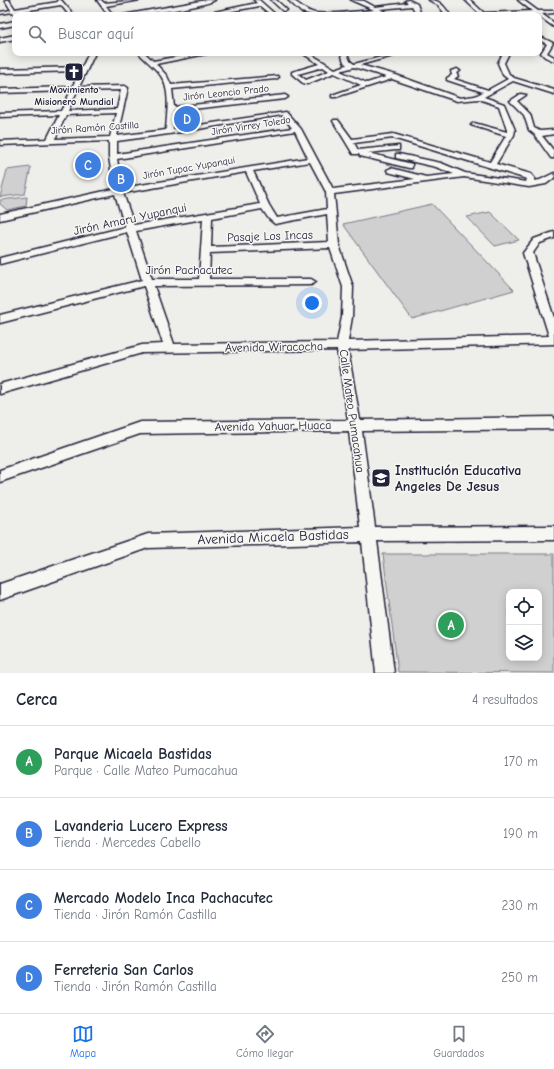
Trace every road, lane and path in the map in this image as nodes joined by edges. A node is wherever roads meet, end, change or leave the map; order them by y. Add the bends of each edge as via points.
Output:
1 (7, 0) edge
2 (98, 0) edge
3 (138, 0) edge
4 (189, 0) edge
5 (213, 0) edge
6 (256, 0) edge
7 (273, 0) edge
8 (292, 0) edge
9 (353, 0) edge
10 (404, 0) edge
11 (431, 0) edge
12 (467, 0) edge
13 (520, 0) edge
14 (60, 1) edge
15 (196, 4) junction
16 (261, 4) junction
17 (414, 4) junction
18 (102, 5) junction
19 (285, 10) dead end
20 (378, 10) junction
21 (224, 11) joint
22 (15, 12) edge
23 (20, 12) edge
24 (70, 12) edge
25 (108, 12) edge
26 (145, 12) edge
27 (205, 12) edge
28 (218, 12) edge
29 (270, 12) edge
30 (309, 12) edge
31 (348, 12) edge
32 (382, 12) edge
33 (418, 12) edge
34 (446, 12) edge
35 (482, 12) edge
36 (537, 12) joint
37 (554, 12) edge
38 (0, 13) edge
39 (12, 13) edge
40 (542, 16) edge
41 (12, 24) edge
42 (554, 25) edge
43 (0, 26) edge
44 (546, 26) dead end
45 (12, 38) edge
46 (542, 39) edge
47 (0, 40) edge
48 (90, 56) edge
49 (145, 56) edge
50 (191, 56) edge
51 (310, 56) edge
52 (347, 56) edge
53 (386, 56) edge
54 (504, 56) edge
55 (554, 58) edge
56 (152, 63) junction
57 (324, 65) junction
58 (354, 65) junction
59 (83, 69) junction
60 (0, 71) edge
61 (334, 71) junction
62 (457, 71) dead end
63 (394, 76) junction
64 (276, 77) dead end
65 (512, 79) junction
66 (367, 85) junction
67 (554, 86) edge
68 (168, 87) junction
69 (542, 88) junction
70 (75, 89) junction
71 (0, 92) edge
72 (489, 92) junction
73 (554, 92) edge
74 (522, 95) dead end
75 (334, 96) dead end
76 (284, 97) dead end
77 (479, 97) junction
78 (170, 109) junction
79 (119, 111) junction
80 (65, 113) junction
81 (0, 115) edge
82 (286, 115) joint
83 (336, 121) dead end
84 (474, 125) dead end
85 (297, 129) junction
86 (169, 132) junction
87 (554, 132) edge
88 (538, 133) junction
89 (510, 135) junction
90 (113, 139) junction
91 (50, 141) junction
92 (349, 142) junction
93 (0, 143) edge
94 (396, 148) dead end
95 (360, 152) junction
96 (399, 156) dead end
97 (554, 156) edge
98 (113, 157) junction
99 (313, 159) junction
100 (492, 165) junction
101 (421, 168) dead end
102 (248, 169) junction
103 (392, 170) dead end
104 (464, 175) junction
105 (554, 175) edge
106 (428, 179) junction
107 (529, 185) junction
108 (118, 191) junction
109 (330, 192) junction
110 (265, 206) junction
111 (332, 211) junction
112 (208, 215) junction
113 (0, 216) edge
114 (129, 229) junction
115 (554, 235) edge
116 (334, 245) junction
117 (206, 250) junction
118 (0, 261) edge
119 (147, 282) junction
120 (311, 282) dead end
121 (204, 283) junction
122 (0, 319) edge
123 (554, 335) edge
124 (554, 340) edge
125 (342, 346) junction
126 (170, 349) junction
127 (0, 389) edge
128 (554, 423) edge
129 (355, 425) junction
130 (0, 476) edge
131 (554, 533) edge
132 (369, 534) junction
133 (0, 592) edge
134 (385, 673) edge

1 - 22 street
2 - 18 street
3 - 18 street
4 - 15 street
5 - 15 street
6 - 16 street
7 - 19 street
8 - 30 street
9 - 20 street
10 - 17 street
11 - 34 street via 440,4
12 - 35 street
13 - 36 street
14 - 23 street
14 - 24 street
15 - 26 street
15 - 27 street
16 - 21 street
16 - 29 street
17 - 20 street
17 - 33 street
18 - 25 street
20 - 31 street
20 - 32 street
21 - 28 street
36 - 37 street
38 - 39 street
40 - 42 street
41 - 43 street
42 - 44 street
45 - 47 street
46 - 55 street via 550,42 544,53
48 - 59 street
49 - 56 street
50 - 56 street
51 - 57 street
52 - 58 street via 347,63
53 - 58 street
54 - 65 street via 501,63 506,74
56 - 68 street via 164,76
57 - 61 street
57 - 61 street via 294,73 306,82
58 - 61 street
58 - 63 street
59 - 60 street
59 - 70 street
61 - 66 street
62 - 72 street via 453,72 455,76 450,79
63 - 66 street
63 - 77 street via 459,100
64 - 68 street
65 - 69 street
65 - 72 street
66 - 75 street
67 - 69 street
68 - 78 street
69 - 73 street
70 - 71 street
70 - 79 street via 123,88 126,90
70 - 80 street
72 - 77 street
74 - 88 street via 513,101 527,114 531,129
76 - 78 street, Jirón Leoncio Prado
77 - 89 street via 502,105
78 - 86 street
79 - 80 street
79 - 90 street
80 - 81 street
80 - 91 street
82 - 85 street, Calle Mateo Pumacahua
82 - 86 street, Jirón Ramón Castilla
83 - 92 street
84 - 89 street
85 - 98 street, Jirón Virrey Toledo
85 - 99 street, Calle Mateo Pumacahua
86 - 90 street, Jirón Ramón Castilla
87 - 88 street
88 - 97 street via 537,136
89 - 100 street
90 - 91 street, Jirón Ramón Castilla
90 - 98 street
91 - 93 street, Jirón Ramón Castilla
92 - 95 street via 355,152
92 - 100 street via 393,136
94 - 95 street
95 - 101 street
96 - 104 street via 443,166
98 - 108 street
99 - 102 street, Jirón Tupac Yupanqui
99 - 109 street, Calle Mateo Pumacahua
100 - 107 street via 528,176 531,179
102 - 108 street, Jirón Tupac Yupanqui
102 - 110 street
103 - 106 street
104 - 106 street
104 - 107 street
105 - 107 street via 543,182
106 - 109 street
108 - 113 street, Jirón Tupac Yupanqui
108 - 114 street
109 - 111 street, Calle Mateo Pumacahua
110 - 111 street via 275,221
110 - 112 street, Jirón Amaru Yupanqui
111 - 116 street, Calle Mateo Pumacahua
112 - 114 street, Jirón Amaru Yupanqui
112 - 117 street
114 - 118 street, Jirón Amaru Yupanqui
114 - 119 street
115 - 123 street via 537,241 528,253
116 - 117 street, Pasaje Los Incas
116 - 125 street, Calle Mateo Pumacahua via 348,288
117 - 121 street
119 - 121 street, Jirón Pachacutec
119 - 122 street, Jirón Pachacutec
119 - 126 street
120 - 121 street, Jirón Pachacutec
124 - 125 street, Avenida Wiracocha
125 - 126 street, Avenida Wiracocha
125 - 129 street, Calle Mateo Pumacahua
126 - 127 street, Avenida Wiracocha via 142,349
128 - 129 street, Avenida Yahuar Huaca
129 - 130 street, Avenida Yahuar Huaca via 140,428
129 - 132 street, Calle Mateo Pumacahua
131 - 132 street, Avenida Micaela Bastidas
132 - 133 street, Avenida Micaela Bastidas via 148,541
132 - 134 street, Calle Mateo Pumacahua

